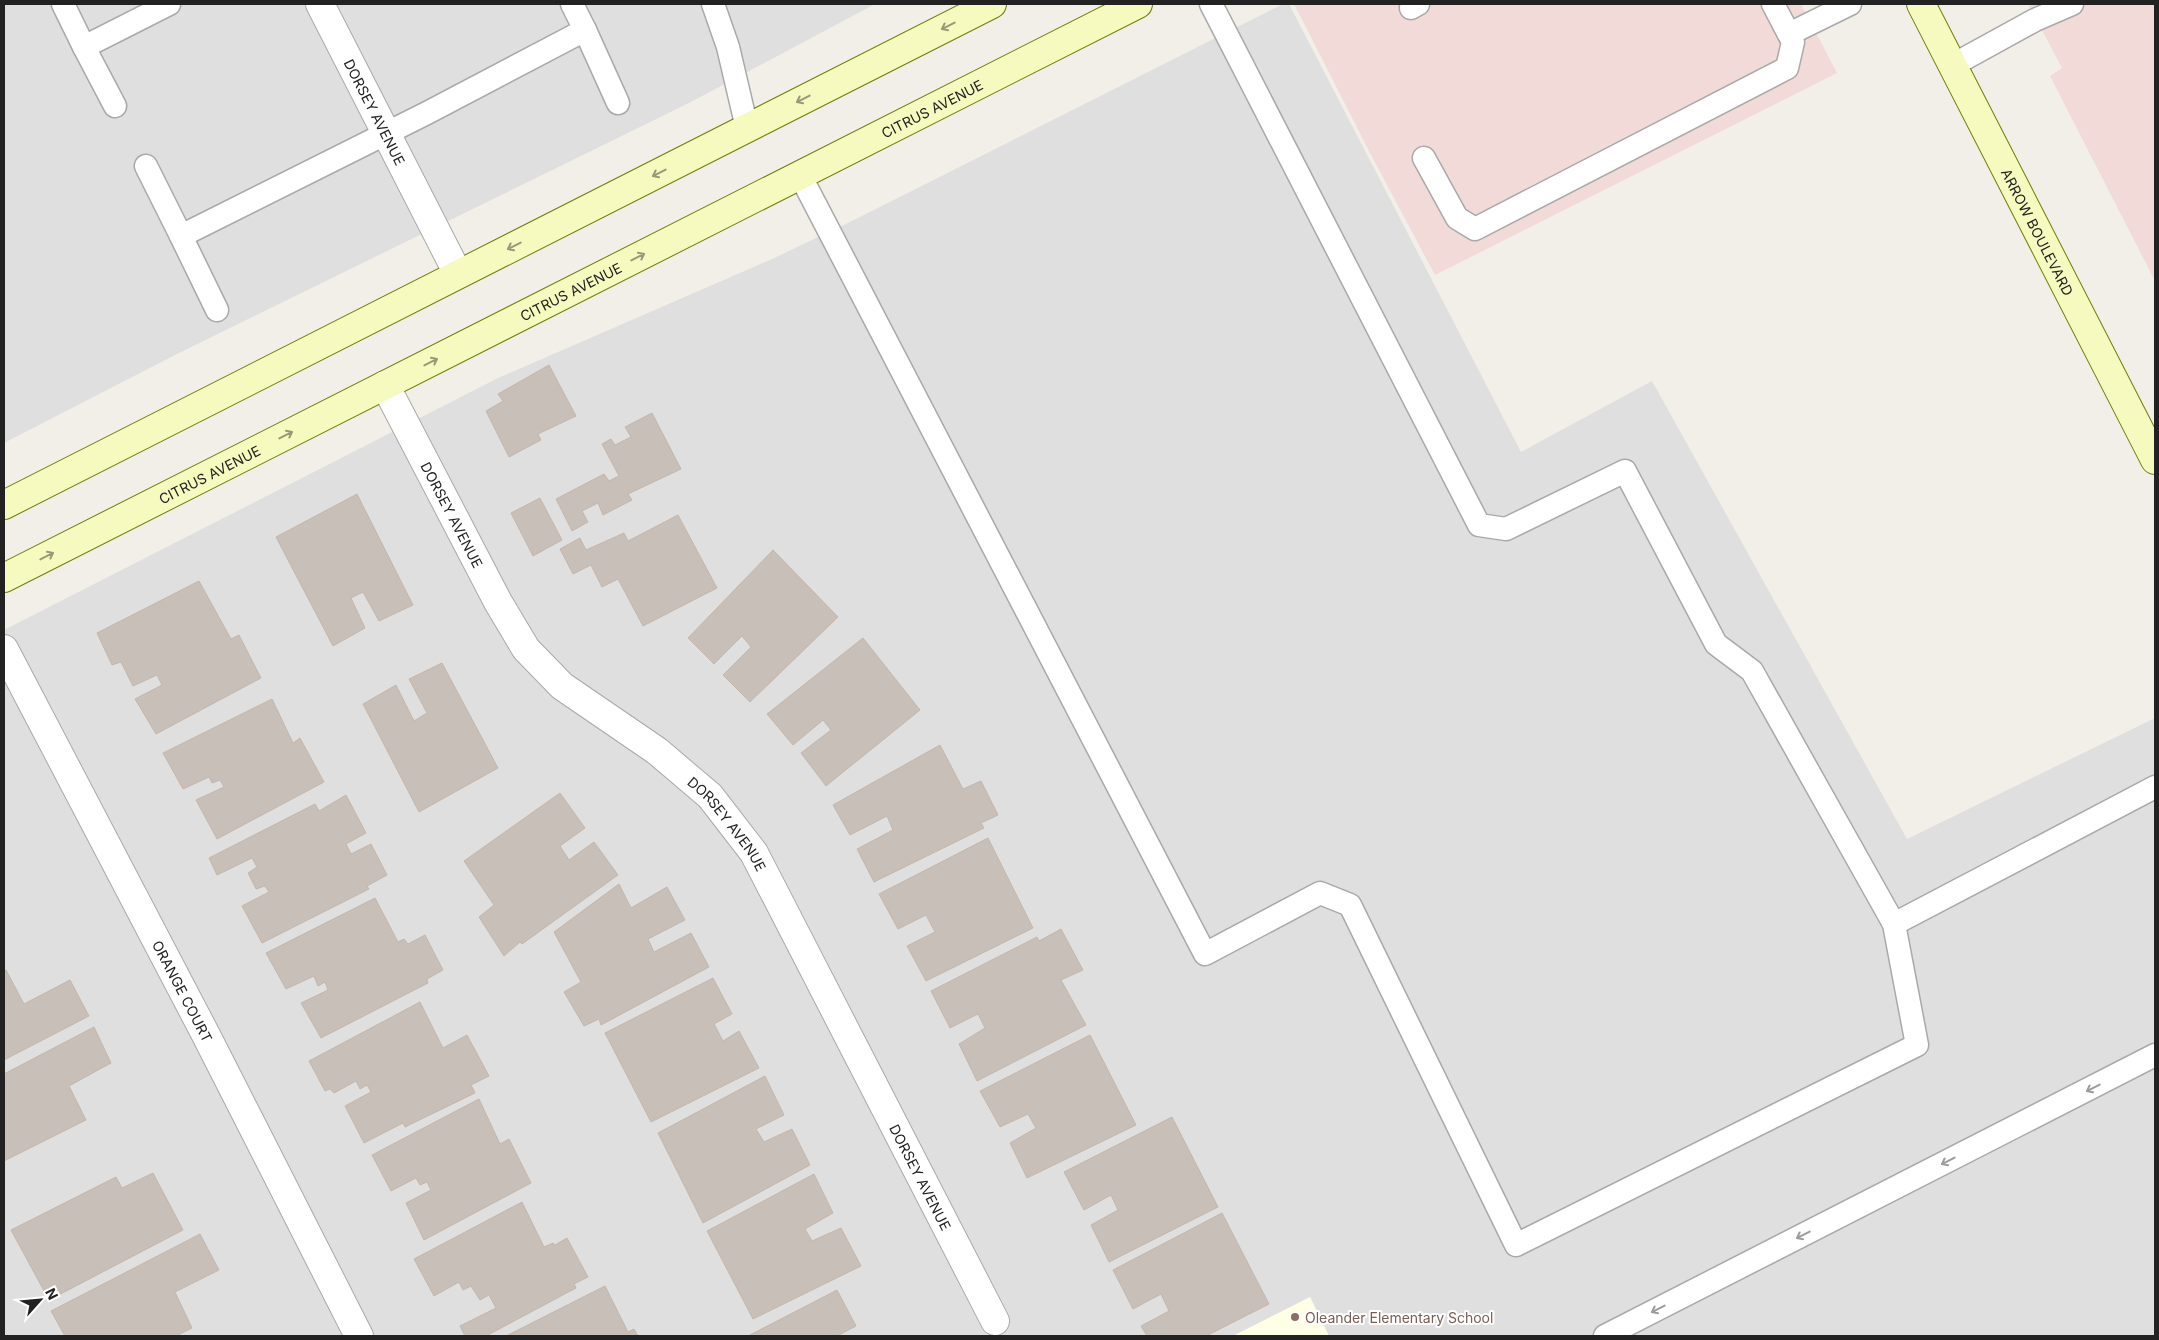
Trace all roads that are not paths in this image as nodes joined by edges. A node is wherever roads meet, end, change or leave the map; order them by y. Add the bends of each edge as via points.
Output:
1 (63, 4) edge
2 (170, 4) edge
3 (320, 4) edge
4 (572, 4) edge
5 (713, 4) edge
6 (992, 4) edge
7 (1138, 4) edge
8 (1211, 4) edge
9 (1773, 4) edge
10 (1850, 4) edge
11 (1921, 4) edge
12 (2071, 4) edge
13 (584, 30) junction
14 (1789, 34) junction
15 (84, 46) junction
16 (1952, 65) junction
17 (618, 103) dead end
18 (115, 106) dead end
19 (748, 128) junction
20 (386, 132) junction
21 (1424, 158) dead end
22 (146, 166) dead end
23 (800, 175) junction
24 (181, 236) junction
25 (458, 274) junction
26 (217, 310) dead end
27 (385, 385) junction
28 (2155, 460) edge
29 (4, 505) edge
30 (4, 578) edge
31 (4, 648) edge
32 (2155, 787) edge
33 (1894, 924) junction
34 (2146, 1060) edge
35 (995, 1321) dead end
36 (359, 1336) edge
37 (1605, 1336) edge

1 - 15 lane
2 - 15 lane
3 - 20 street, DORSEY AVENUE
4 - 13 lane
5 - 19 lane via 728,47
6 -> 19 main road
7 - 23 main road, CITRUS AVENUE
8 - 33 lane via 1479,525 1506,529 1625,471 1716,644 1752,671
9 - 14 lane
10 - 14 lane
11 - 16 main road, ARROW BOULEVARD
12 - 16 lane
13 - 17 lane
13 - 20 lane
14 - 21 lane via 1793,42 1788,68 1475,228 1457,218
15 - 18 lane
16 - 28 main road, ARROW BOULEVARD
19 -> 25 main road
20 - 24 lane
20 - 25 street, DORSEY AVENUE
22 - 24 lane
27 -> 23 main road, CITRUS AVENUE
23 - 33 lane via 1205,954 1320,893 1350,905 1516,1244 1917,1045
24 - 26 lane
25 - 29 main road
30 -> 27 main road, CITRUS AVENUE
27 - 35 street, DORSEY AVENUE via 498,602 526,649 562,686 657,751 710,796 754,853
31 - 36 street, ORANGE COURT
32 - 33 lane
34 -> 37 lane

